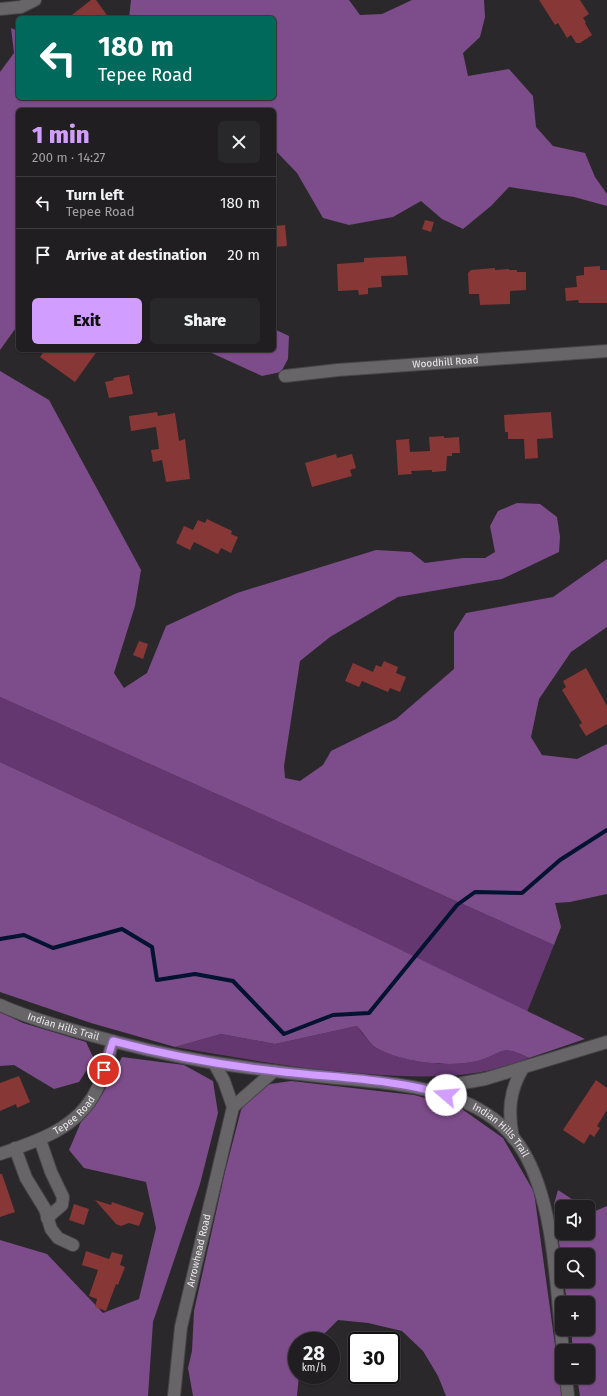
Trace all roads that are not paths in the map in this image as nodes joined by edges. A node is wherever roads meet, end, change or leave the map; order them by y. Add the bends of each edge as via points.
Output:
1 (35, 0) edge
2 (0, 9) edge
3 (607, 351) edge
4 (285, 376) dead end
5 (0, 1005) edge
6 (113, 1041) junction
7 (607, 1042) edge
8 (214, 1063) junction
9 (523, 1068) junction
10 (274, 1071) junction
11 (428, 1089) junction
12 (233, 1107) junction
13 (513, 1138) junction
14 (40, 1140) junction
15 (15, 1148) junction
16 (0, 1154) edge
17 (47, 1218) junction
18 (73, 1245) dead end
19 (562, 1344) edge
20 (567, 1384) edge
21 (174, 1396) edge
22 (568, 1396) edge

1 - 2 street via 21,7
3 - 4 street, Woodhill Road
5 - 6 street, Indian Hills Trail via 48,1023
6 - 8 street, Indian Hills Trail
6 - 14 street, Tepee Road via 100,1084 91,1100 68,1124
7 - 9 street
8 - 10 street, Indian Hills Trail
8 - 12 street via 224,1081
9 - 11 street via 485,1079
9 - 13 street via 510,1099 509,1119
10 - 11 street, Indian Hills Trail
10 - 12 street
11 - 13 street, Indian Hills Trail via 480,1110
12 - 21 street, Arrowhead Road via 181,1328
13 - 19 street, Indian Hills Trail via 522,1150 535,1178 545,1209
14 - 15 street, Tepee Road
14 - 17 street via 51,1172 64,1197 62,1205
15 - 16 street, Tepee Road
15 - 17 street via 26,1178 45,1209
17 - 18 street via 58,1238
20 - 22 street

